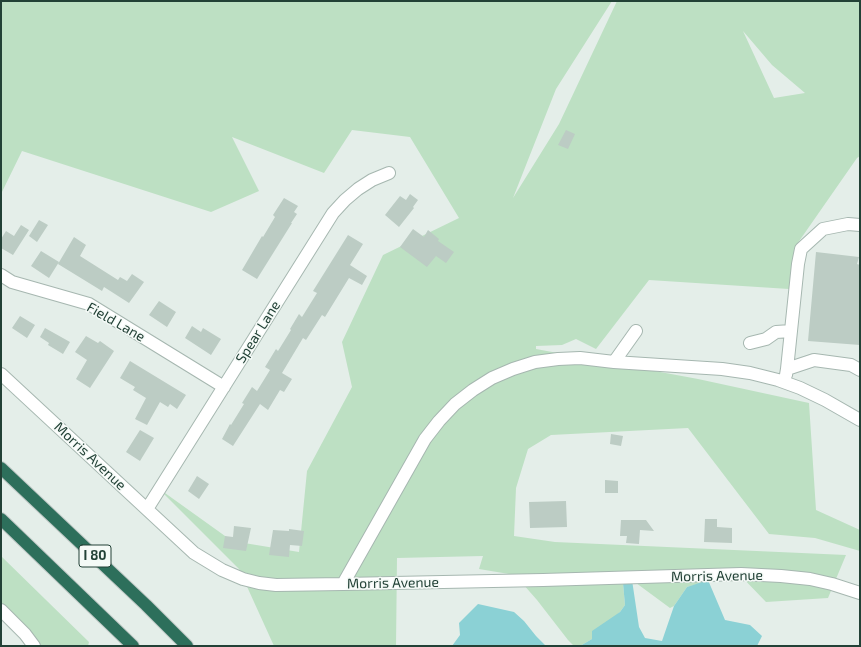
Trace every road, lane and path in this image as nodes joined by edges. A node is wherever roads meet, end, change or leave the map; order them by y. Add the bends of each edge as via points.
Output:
1 (389, 173) dead end
2 (860, 225) edge
3 (1, 275) edge
4 (636, 331) dead end
5 (791, 331) junction
6 (750, 343) dead end
7 (614, 362) junction
8 (786, 369) junction
9 (860, 370) edge
10 (1, 374) edge
11 (785, 382) junction
12 (224, 387) junction
13 (860, 420) edge
14 (1, 468) edge
15 (147, 509) junction
16 (1, 520) edge
17 (343, 584) junction
18 (860, 593) edge
19 (1, 610) edge
20 (34, 646) edge
21 (133, 646) edge
22 (187, 646) edge

1 - 12 street, Spear Lane via 358,189 333,213
2 - 5 street via 848,224 823,229 801,249
3 - 12 street, Field Lane via 12,282 89,304
4 - 7 street
5 - 6 street via 776,332 766,339
5 - 8 street
7 - 11 street via 722,369
7 - 17 street via 580,358 535,362 492,378 455,404 425,439
8 - 9 street via 814,360 851,365
8 - 11 street
10 - 15 street, Morris Avenue
11 - 13 street via 826,400
12 - 15 street, Spear Lane
14 - 22 highway, I 80
15 - 17 street, Morris Avenue via 194,553 243,579 276,585
16 - 21 highway, I 80
17 - 18 street, Morris Avenue via 741,574 810,579
19 - 20 street

